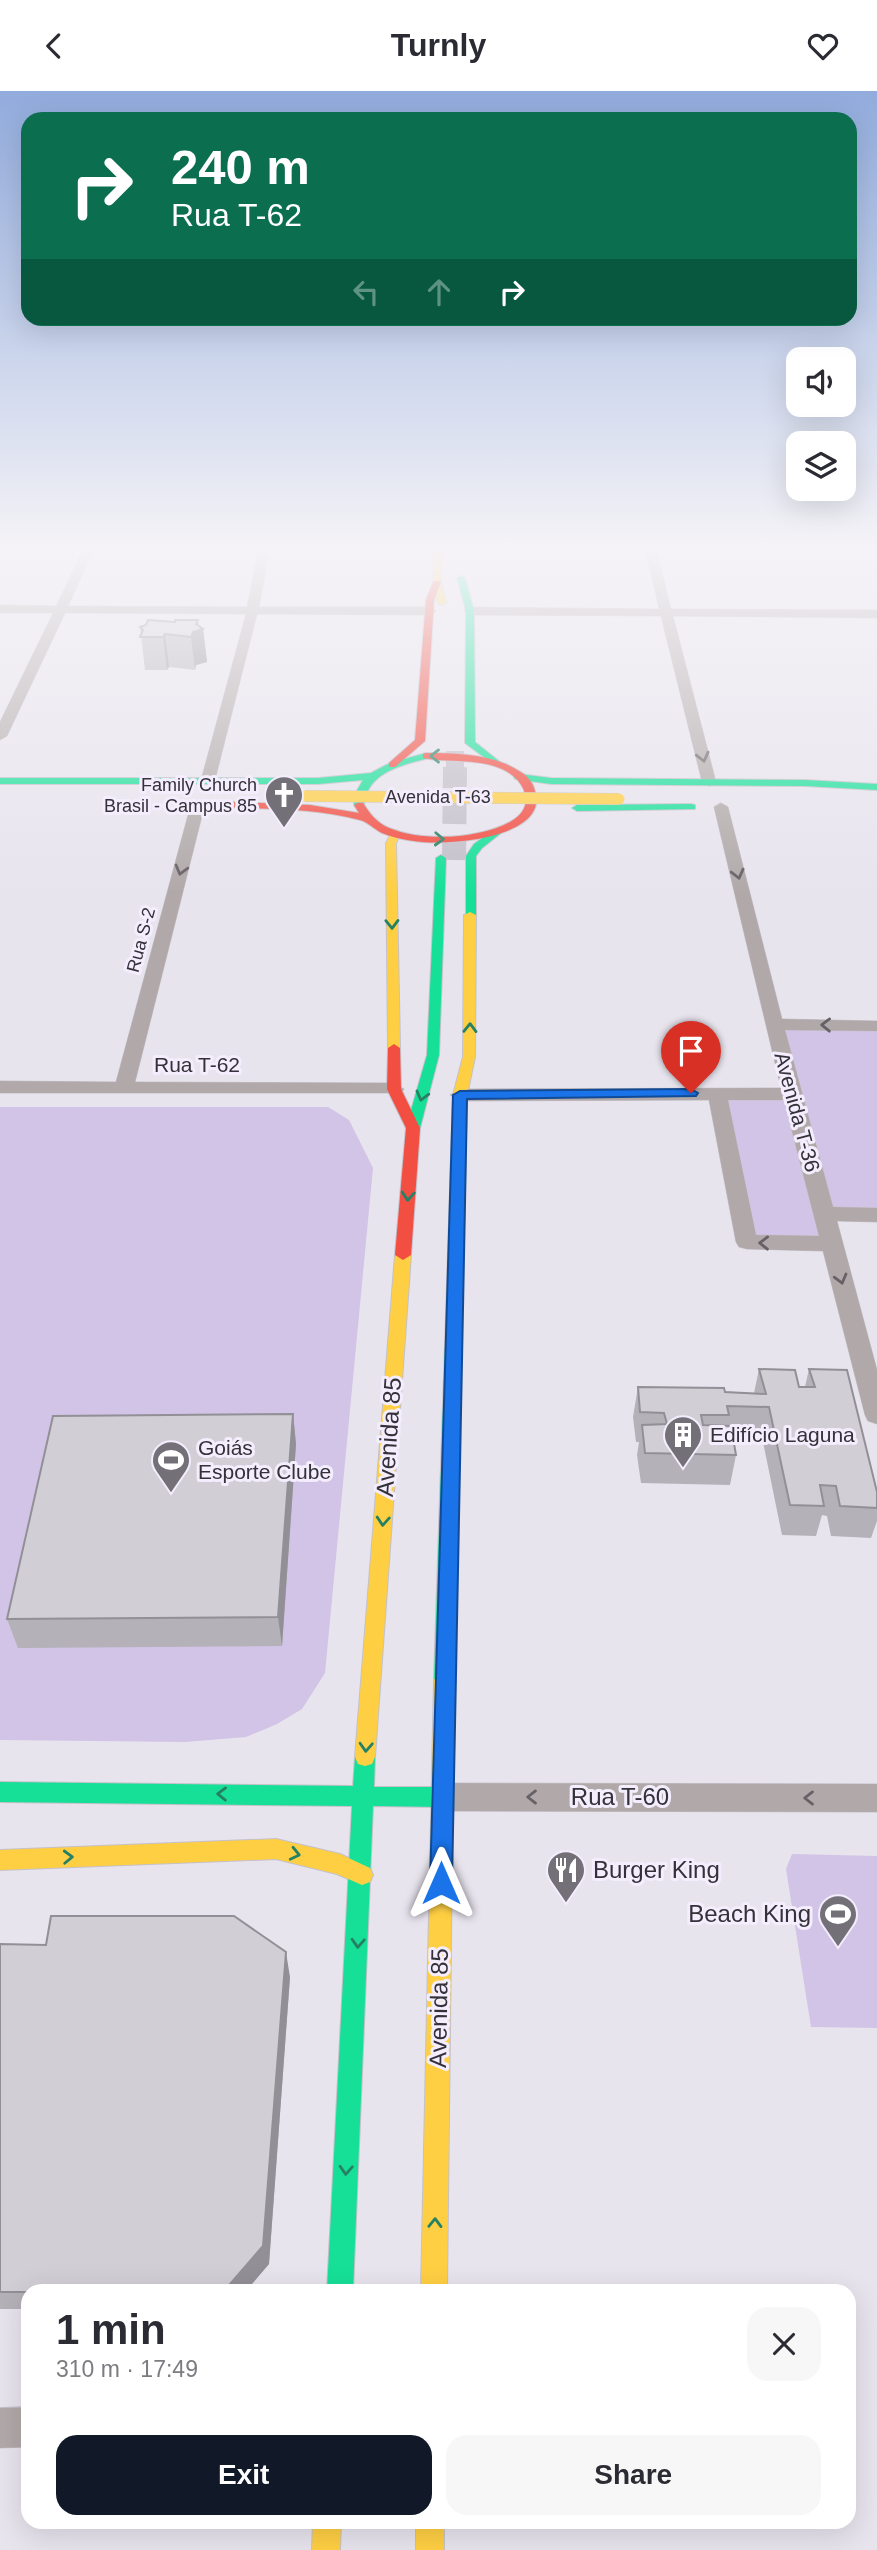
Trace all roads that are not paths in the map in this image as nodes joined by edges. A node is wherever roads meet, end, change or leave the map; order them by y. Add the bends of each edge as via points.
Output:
1 (34, 663) edge
2 (239, 663) edge
3 (426, 663) edge
4 (456, 663) edge
5 (470, 663) edge
6 (679, 663) edge
7 (0, 736) edge
8 (455, 742) tunnel mouth
9 (498, 764) junction
10 (392, 765) junction
11 (373, 776) junction
12 (519, 777) junction
13 (208, 780) junction
14 (0, 782) edge
15 (709, 782) junction
16 (876, 792) edge
17 (307, 793) junction
18 (618, 795) junction
19 (0, 798) edge
20 (835, 801) dead end
21 (191, 804) joint
22 (732, 805) junction
23 (368, 818) junction
24 (523, 819) junction
25 (496, 832) junction
26 (396, 833) junction
27 (774, 1024) junction
28 (877, 1025) edge
29 (0, 1087) edge
30 (124, 1087) junction
31 (394, 1089) junction
32 (717, 1093) junction
33 (794, 1094) junction
34 (460, 1095) junction
35 (413, 1128) junction
36 (824, 1214) junction
37 (877, 1215) edge
38 (832, 1244) junction
39 (877, 1415) edge
40 (0, 1792) edge
41 (363, 1795) junction
42 (441, 1797) junction
43 (877, 1798) edge
44 (0, 1860) edge
45 (362, 1875) junction
46 (340, 2284) edge
47 (434, 2284) edge
48 (21, 2427) edge
49 (0, 2428) edge
50 (327, 2529) edge
51 (430, 2529) edge
52 (326, 2550) edge
53 (429, 2550) edge

1 - 7 street
2 - 13 street
3 - 10 main road via 420,741
4 - 8 main road
5 - 9 main road via 470,743
6 -> 15 street
9 -> 10 main road via 426,756
9 - 12 main road
10 - 11 main road
11 - 13 main road, Avenida T-63 via 318,781
11 - 23 main road via 358,793 359,806
12 - 15 main road, Avenida T-63
12 - 24 main road via 531,788 534,801
13 - 14 main road, Avenida T-63
14 - 17 main road, Avenida T-63
15 - 16 main road, Avenida T-63 via 828,784
16 - 18 main road, Avenida T-63
16 - 20 main road
17 - 18 main road, Avenida T-63, bridge
17 - 19 main road, Avenida T-63
18 - 22 main road, Avenida T-63
21 - 23 main road, Avenida T-63 via 310,808
21 -> 30 street, Rua S-2
22 - 24 main road via 549,809
22 -> 27 street, Avenida T-36
23 - 26 main road, Avenida T-63
24 - 25 main road
26 -> 25 main road via 446,839
34 -> 25 main road, Avenida 85 via 469,1057 471,856
26 -> 31 main road via 391,843
28 -> 27 street
27 - 33 street, Avenida T-36
29 - 30 street, Rua T-62
30 - 31 street, Rua T-62
31 - 35 main road
32 - 33 street
32 - 34 street
38 -> 32 street via 747,1242
33 - 36 street, Avenida T-36
34 -> 35 main road, Avenida 85 via 447,859 433,1055
34 - 42 main road, Avenida 85
35 -> 41 main road, Avenida 85
36 - 37 street
36 - 38 street, Avenida T-36
38 -> 39 street, Avenida T-36
41 -> 40 main road, Rua T-60
41 - 42 main road, Rua T-60
41 - 45 main road, Avenida 85
43 -> 42 street, Rua T-60
47 -> 42 main road, Avenida 85
44 -> 45 main road via 276,1849 340,1864
45 -> 46 main road, Avenida 85
48 - 49 street
50 - 52 main road
51 - 53 main road

